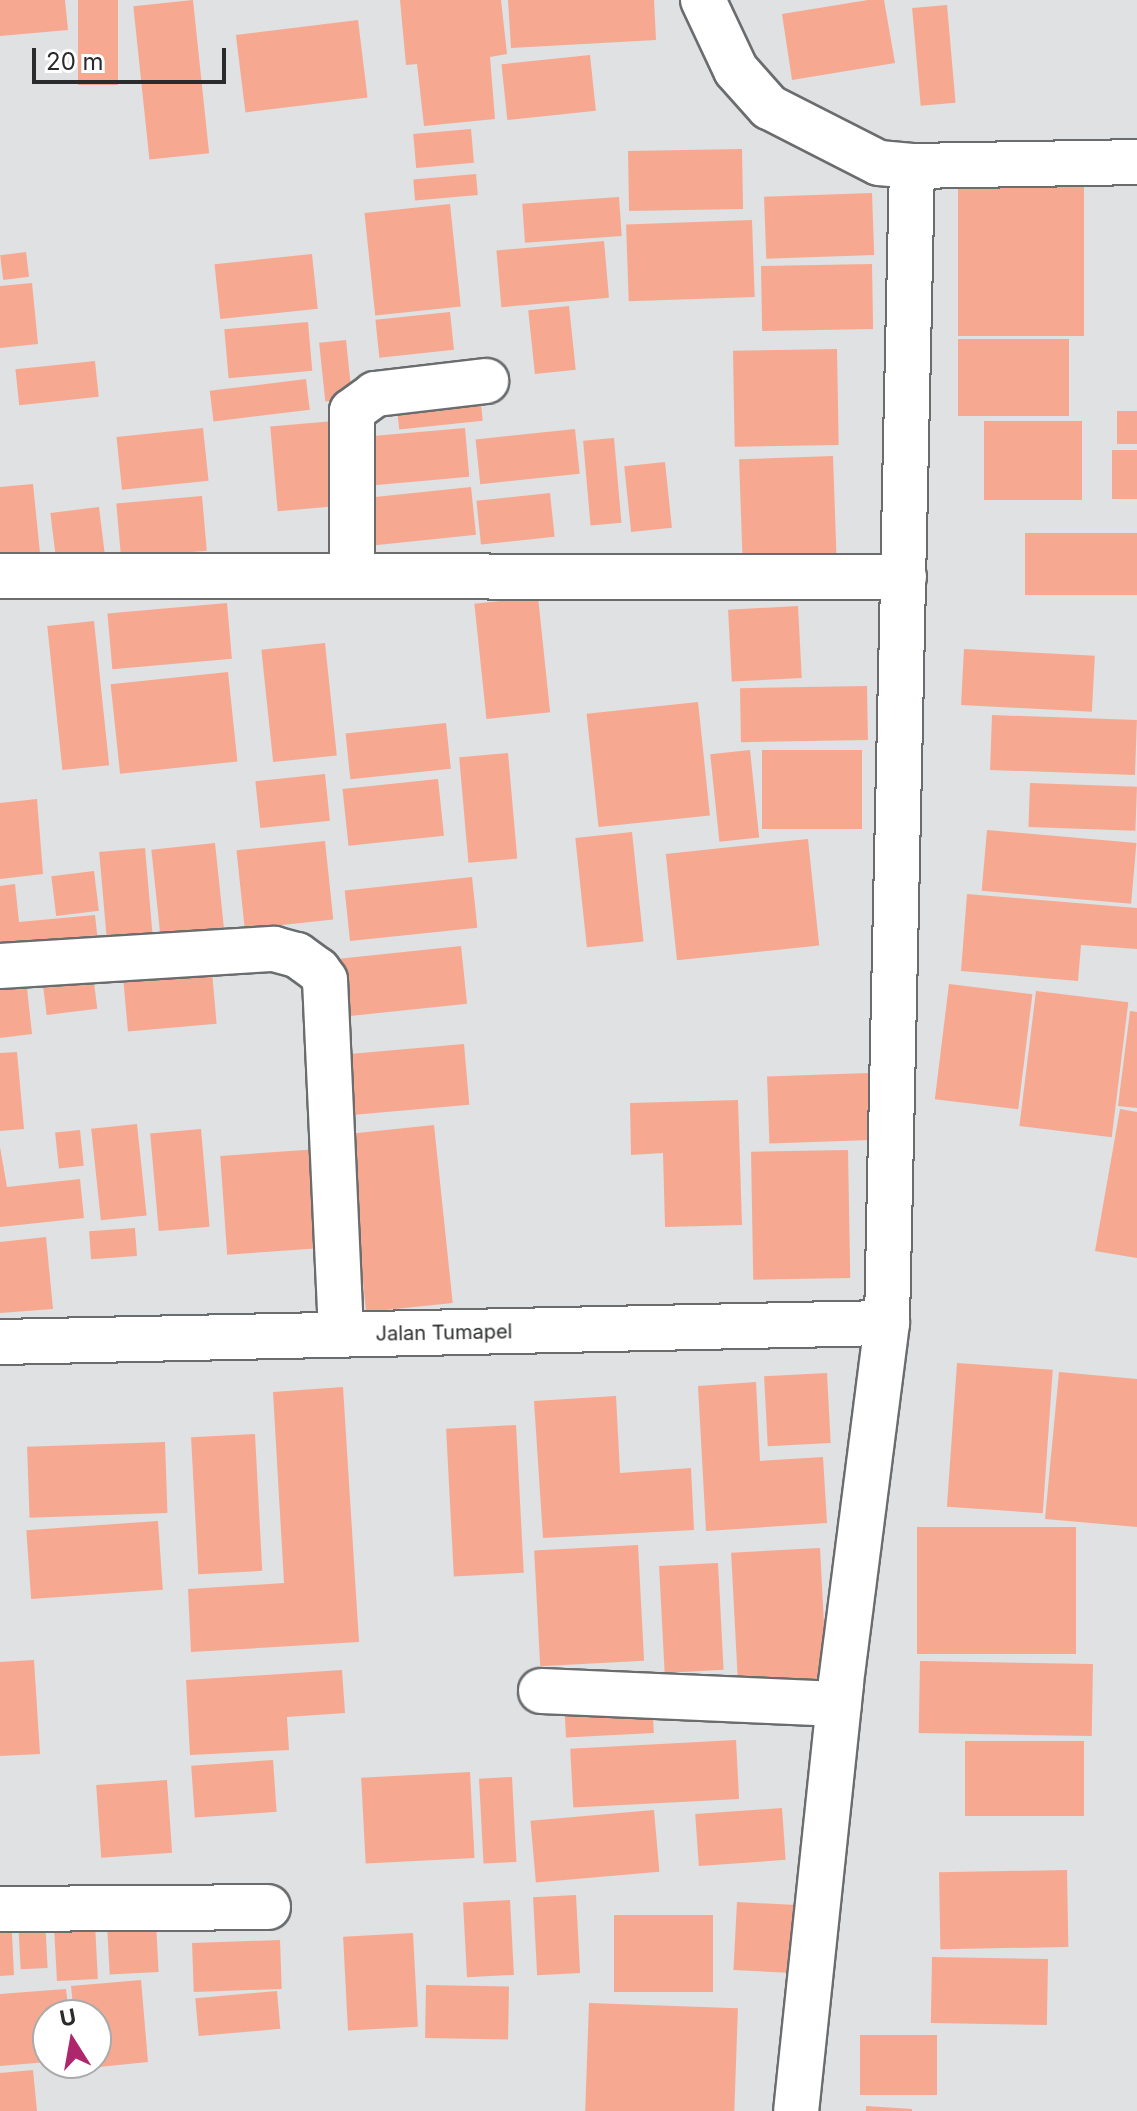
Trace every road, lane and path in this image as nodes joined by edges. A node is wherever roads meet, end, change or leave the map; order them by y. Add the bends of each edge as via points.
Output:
1 (703, 0) edge
2 (1136, 152) edge
3 (912, 166) junction
4 (486, 381) dead end
5 (0, 576) edge
6 (352, 576) junction
7 (904, 577) junction
8 (0, 966) edge
9 (887, 1323) junction
10 (341, 1335) junction
11 (0, 1342) edge
12 (541, 1691) dead end
13 (839, 1704) junction
14 (268, 1907) dead end
15 (0, 1909) edge
16 (796, 2111) edge

1 - 3 street via 736,70 769,107 879,163
2 - 3 street
3 - 7 street
4 - 6 street via 375,394 352,411
5 - 6 street
6 - 7 street
7 - 9 street
8 - 10 street via 274,949 297,955 318,970 325,980
9 - 10 street, Jalan Tumapel
9 - 13 street
10 - 11 street, Jalan Tumapel
12 - 13 street
13 - 16 street
14 - 15 street

